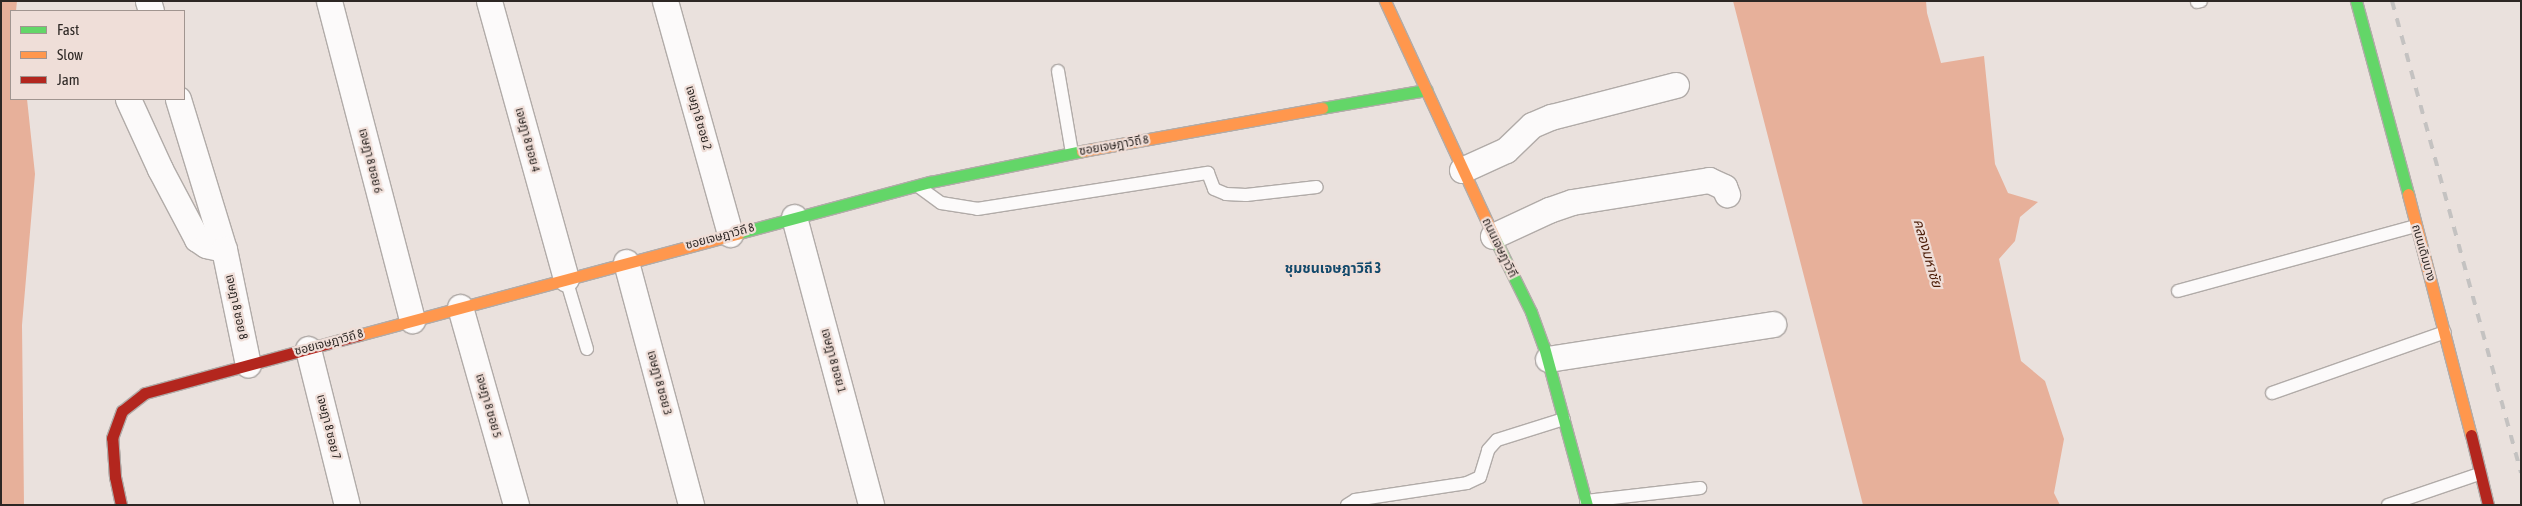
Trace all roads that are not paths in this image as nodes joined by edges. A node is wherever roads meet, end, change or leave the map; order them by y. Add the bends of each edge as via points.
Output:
1 (329, 1) edge
2 (489, 1) edge
3 (665, 1) edge
4 (1385, 1) edge
5 (2356, 1) edge
6 (1058, 71) dead end
7 (1676, 85) dead end
8 (1426, 90) junction
9 (128, 100) edge
10 (178, 100) edge
11 (1072, 153) junction
12 (195, 156) junction
13 (160, 169) junction
14 (1462, 170) junction
15 (918, 185) junction
16 (1317, 187) dead end
17 (1727, 194) dead end
18 (794, 216) junction
19 (2416, 226) junction
20 (730, 234) junction
21 (1493, 236) junction
22 (224, 249) junction
23 (626, 262) junction
24 (566, 279) junction
25 (2178, 291) dead end
26 (460, 307) junction
27 (412, 320) junction
28 (1773, 324) dead end
29 (2445, 332) junction
30 (587, 348) dead end
31 (308, 349) junction
32 (1548, 359) junction
33 (248, 365) junction
34 (2272, 393) dead end
35 (1564, 419) junction
36 (2479, 474) junction
37 (1700, 488) dead end
38 (1586, 503) edge
39 (121, 505) edge
40 (347, 505) edge
41 (516, 505) edge
42 (691, 505) edge
43 (871, 505) edge
44 (1347, 505) edge
45 (2388, 505) edge
46 (2488, 505) edge

1 - 27 street, เจษฎา 8 ซอย 6
2 - 24 street, เจษฎา 8 ซอย 4
3 - 20 street, เจษฎา 8 ซอย 2
4 - 8 street, ถนนเจษฎาวิถี
5 - 19 street, ถนนเดิมบาง
6 - 11 lane
7 - 14 street via 1551,117 1532,125 1506,150
8 - 11 street, ซอยเจษฎาวิถี 8
8 - 14 street, ถนนเจษฎาวิถี
9 - 13 street
10 - 12 street, เจษฎา 8 ซอย 8
11 - 15 street, ซอยเจษฎาวิถี 8
12 - 13 street
12 - 22 street, เจษฎา 8 ซอย 8
13 - 22 street via 197,239 206,246
14 - 21 street, ถนนเจษฎาวิถี
15 - 16 lane via 941,203 977,209 1208,173 1214,189 1226,194 1246,196
15 - 18 street, ซอยเจษฎาวิถี 8
17 - 21 street via 1724,187 1710,180 1572,202
18 - 20 street, ซอยเจษฎาวิถี 8
18 - 43 street, เจษฎา 8 ซอย 1
19 - 25 lane
19 - 29 street, ถนนเดิมบาง
20 - 23 street, ซอยเจษฎาวิถี 8
21 - 32 street, ถนนเจษฎาวิถี via 1531,312
22 - 33 street, เจษฎา 8 ซอย 8
23 - 24 street, ซอยเจษฎาวิถี 8
23 - 42 street, เจษฎา 8 ซอย 3
24 - 26 street, ซอยเจษฎาวิถี 8
24 - 30 lane
26 - 27 street, ซอยเจษฎาวิถี 8
26 - 41 street, เจษฎา 8 ซอย 5
27 - 31 street, ซอยเจษฎาวิถี 8
28 - 32 street
29 - 34 lane
29 - 36 street, ถนนเดิมบาง
31 - 33 street, ซอยเจษฎาวิถี 8
31 - 40 street, เจษฎา 8 ซอย 7
32 - 35 street, ถนนเจษฎาวิถี
33 - 39 street, ซอยเจษฎาวิถี 8 via 145,393 122,412 112,438
35 - 38 street, ถนนเจษฎาวิถี
35 - 44 lane via 1497,440 1488,450 1480,477 1467,483 1355,500
36 - 45 lane
36 - 46 street, ถนนเดิมบาง
37 - 38 lane

